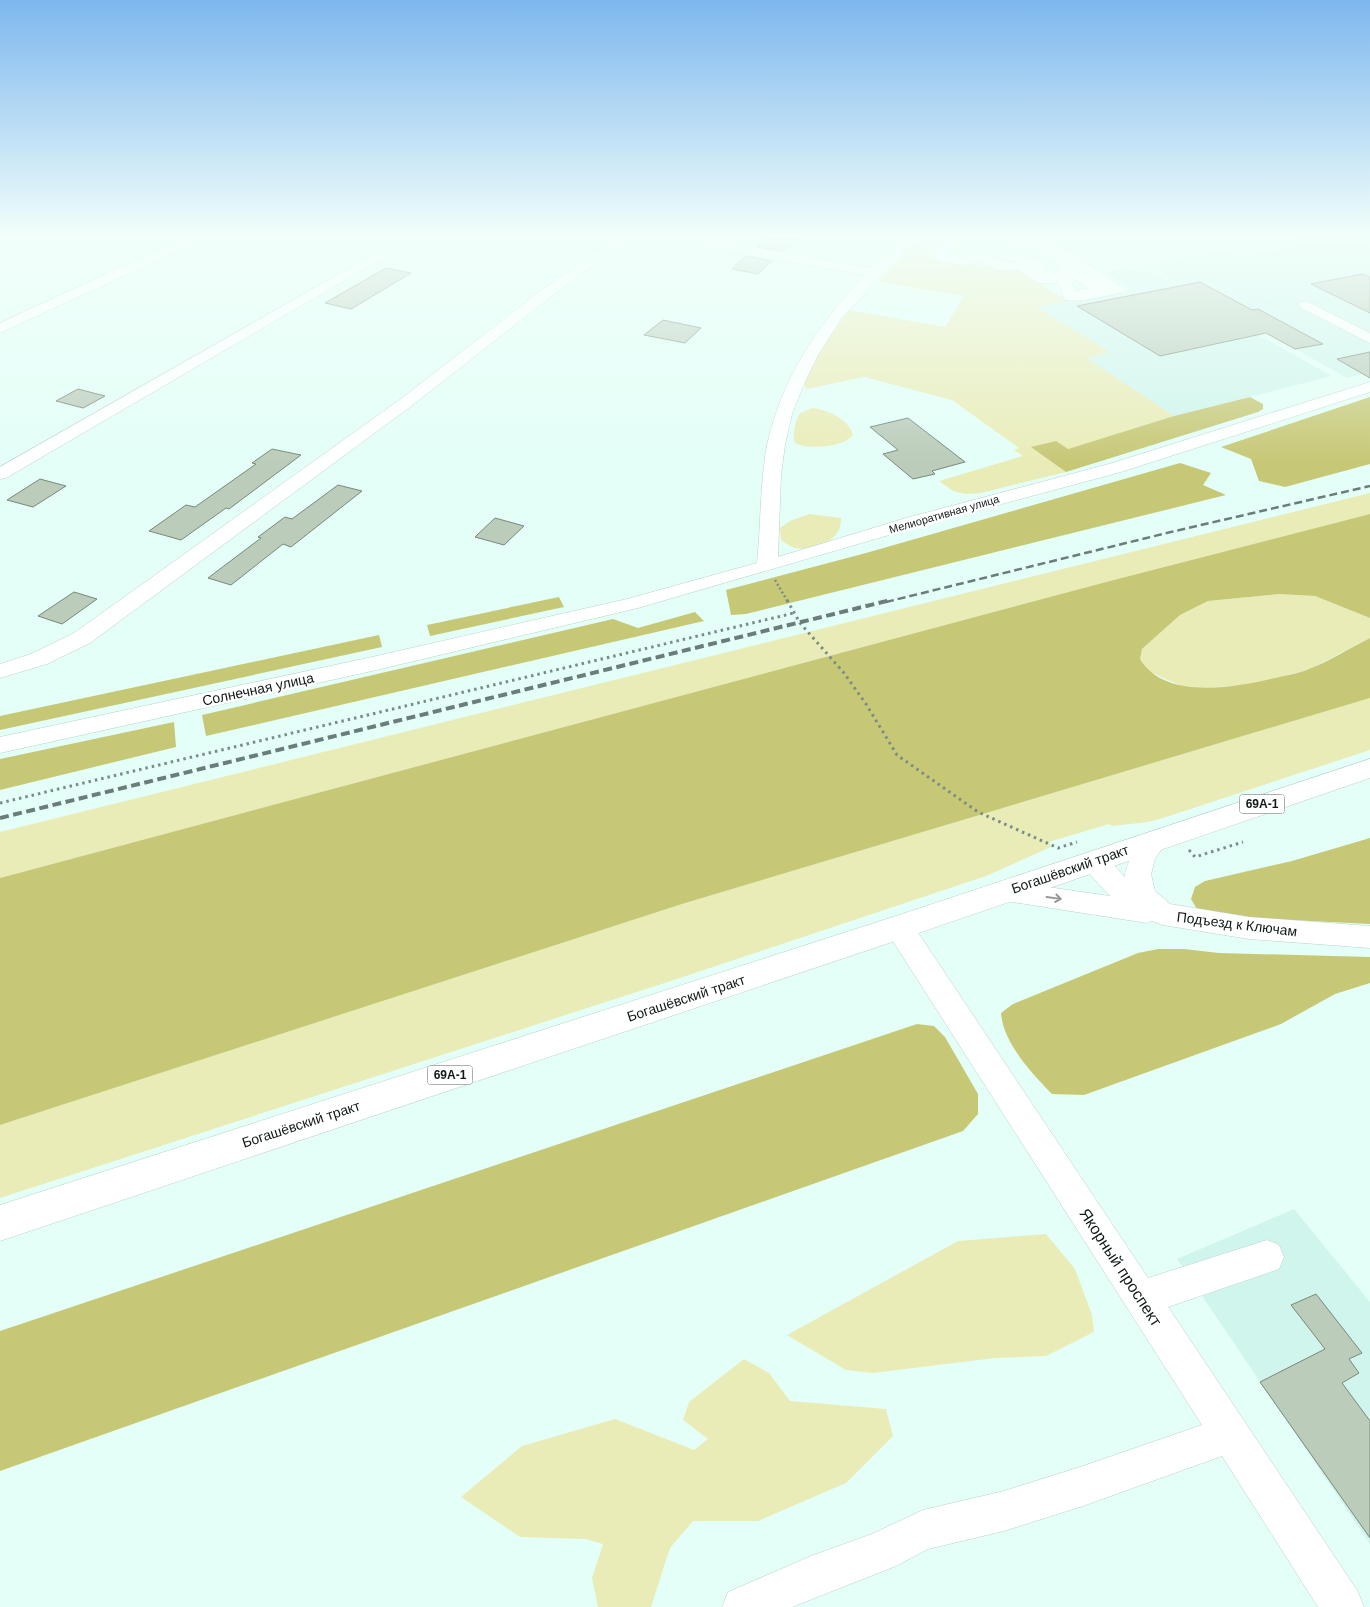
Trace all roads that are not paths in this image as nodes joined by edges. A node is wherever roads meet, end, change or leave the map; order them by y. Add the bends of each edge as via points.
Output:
1 (34, 313) edge
2 (280, 313) edge
3 (521, 313) edge
4 (840, 313) edge
5 (1322, 313) edge
6 (0, 329) edge
7 (1370, 338) edge
8 (1370, 387) edge
9 (0, 474) edge
10 (767, 566) junction
11 (516, 631) joint
12 (0, 671) edge
13 (0, 745) edge
14 (1370, 768) edge
15 (1154, 841) junction
16 (1093, 861) junction
17 (1006, 891) junction
18 (1162, 914) junction
19 (899, 927) junction
20 (1370, 937) edge
21 (0, 1223) edge
22 (1267, 1257) dead end
23 (1141, 1298) junction
24 (1230, 1434) junction
25 (743, 1607) edge
26 (1343, 1607) edge

1 - 6 street
2 - 9 street
3 - 12 street via 404,404 82,638 39,659
4 - 10 street via 809,358 776,443
5 - 7 street
8 - 10 street, Мелиоративная улица via 1115,468 913,522
10 - 11 street, Мелиоративная улица via 631,604
11 - 13 street, Солнечная улица
14 - 15 main road, Богашёвский тракт / 69А-1
15 - 16 main road, Богашёвский тракт / 69А-1
15 - 18 street via 1138,874 1143,896
16 - 17 main road, Богашёвский тракт / 69А-1
16 - 18 street, Подъезд к Ключам via 1132,901
17 -> 18 street
17 - 19 main road, Богашёвский тракт / 69А-1
18 - 20 street, Подъезд к Ключам via 1249,928
19 - 21 main road, Богашёвский тракт / 69А-1
19 - 23 street, Якорный проспект
22 - 23 street
23 - 24 street, Якорный проспект
24 - 25 street via 1004,1511 923,1530 881,1551
24 - 26 street, Якорный проспект

